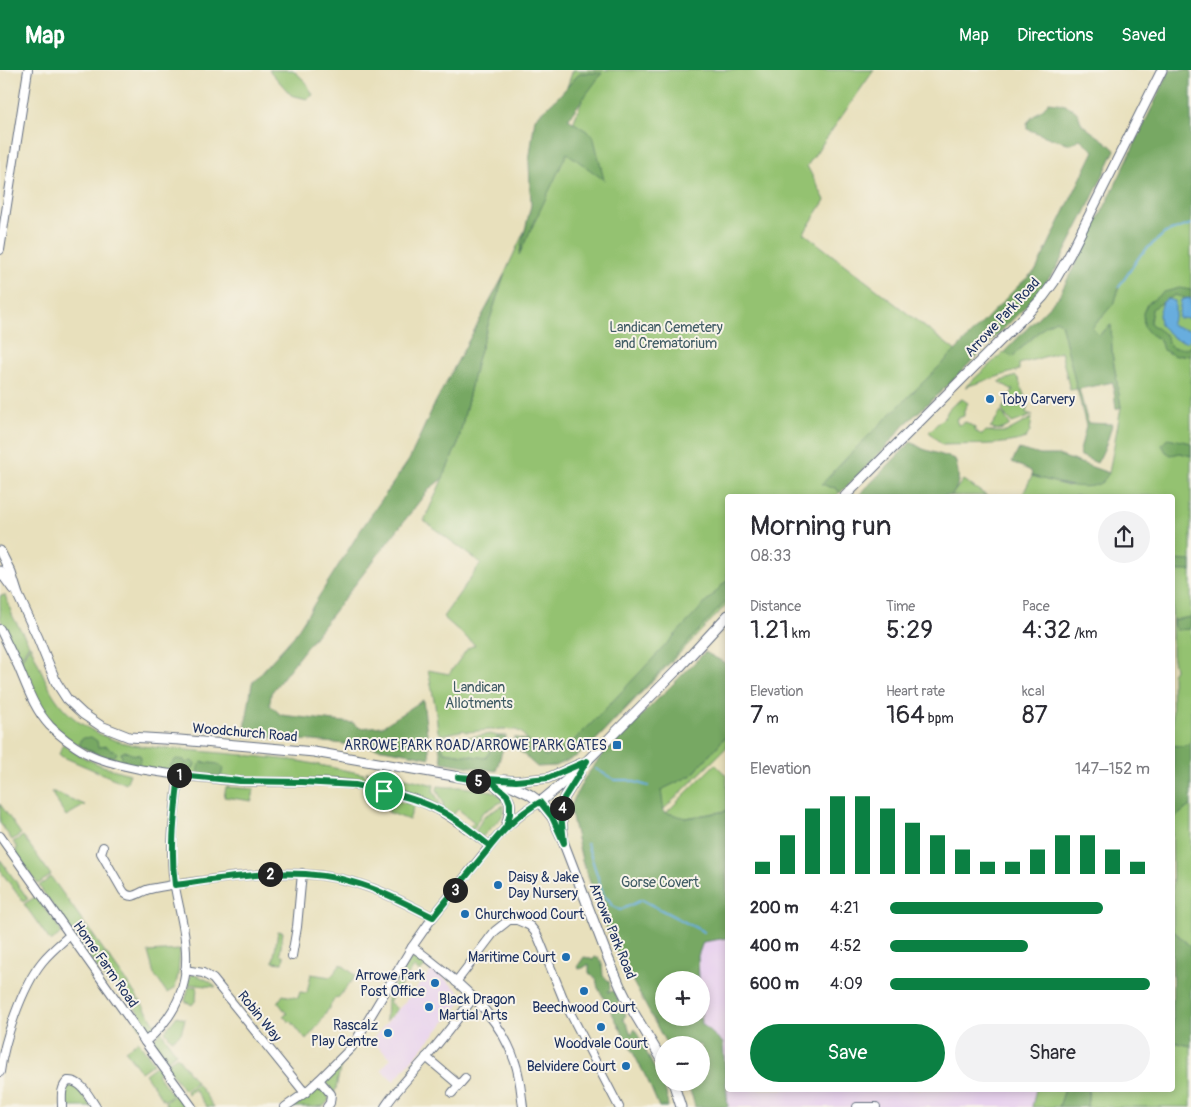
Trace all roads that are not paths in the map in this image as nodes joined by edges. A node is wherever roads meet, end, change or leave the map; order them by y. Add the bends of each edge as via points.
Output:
1 (28, 70) edge
2 (1162, 70) edge
3 (0, 250) edge
4 (847, 494) edge
5 (0, 552) edge
6 (0, 571) edge
7 (18, 595) junction
8 (725, 618) edge
9 (0, 629) edge
10 (587, 761) junction
11 (179, 775) junction
12 (458, 777) junction
13 (493, 783) junction
14 (540, 802) junction
15 (506, 827) junction
16 (0, 836) edge
17 (564, 843) junction
18 (490, 846) junction
19 (103, 847) dead end
20 (302, 873) junction
21 (175, 885) junction
22 (433, 917) junction
23 (70, 936) junction
24 (412, 947) junction
25 (292, 956) dead end
26 (185, 970) junction
27 (456, 982) junction
28 (473, 998) junction
29 (145, 1042) junction
30 (655, 1049) edge
31 (426, 1057) junction
32 (0, 1072) edge
33 (465, 1078) dead end
34 (319, 1080) junction
35 (459, 1085) junction
36 (676, 1091) edge
37 (452, 1092) dead end
38 (305, 1093) junction
39 (288, 1106) edge
40 (328, 1106) edge
41 (62, 1107) edge
42 (96, 1107) edge
43 (192, 1107) edge
44 (385, 1107) edge
45 (523, 1107) edge
46 (619, 1107) edge
47 (681, 1107) edge
48 (857, 1107) edge
49 (876, 1107) edge

1 - 3 street
2 - 4 main road, Arrowe Park Road via 1070,254 1043,297
5 - 7 main road, Woodchurch Road
6 - 7 main road, Woodchurch Road
7 - 12 main road, Woodchurch Road via 56,682 67,699 101,726 130,737 314,752
8 - 10 main road
9 - 11 street via 43,718 69,742 101,759
10 - 12 main road via 548,778 516,781
10 - 14 main road
10 - 17 main road via 564,798 561,814
11 - 18 street via 346,785 384,791 440,810
11 - 21 street via 173,835
12 - 13 main road, Woodchurch Road
13 - 14 main road, Woodchurch Road via 512,786
13 - 15 main road via 507,795 510,803
14 - 15 street
14 - 17 main road, Arrowe Park Road via 552,817
15 - 18 street
16 - 23 street, Home Farm Road
17 - 30 main road, Arrowe Park Road via 620,986
18 - 22 street
19 - 21 street via 102,853 127,895
20 - 21 street via 233,877
20 - 22 street via 370,887
20 - 25 street
21 - 26 street via 185,937
22 - 24 street
23 - 29 street, Home Farm Road
23 - 32 street via 41,963 32,978 9,1031
24 - 27 street
24 - 34 street via 352,1046
26 - 29 street via 179,1000 161,1028
26 - 38 street, Robin Way via 203,973 213,979
27 - 28 street
27 - 46 street via 501,925 516,920 530,926 539,938 565,1003
28 - 31 street
28 - 45 street via 492,1017 509,1046 516,1063
29 - 43 street, Home Farm Road
31 - 35 street
31 - 44 street
33 - 35 street
34 - 38 street
34 - 40 street via 331,1094
35 - 37 street
36 - 47 main road
38 - 39 street
41 - 42 street via 62,1089 68,1081 77,1082
48 - 49 street

